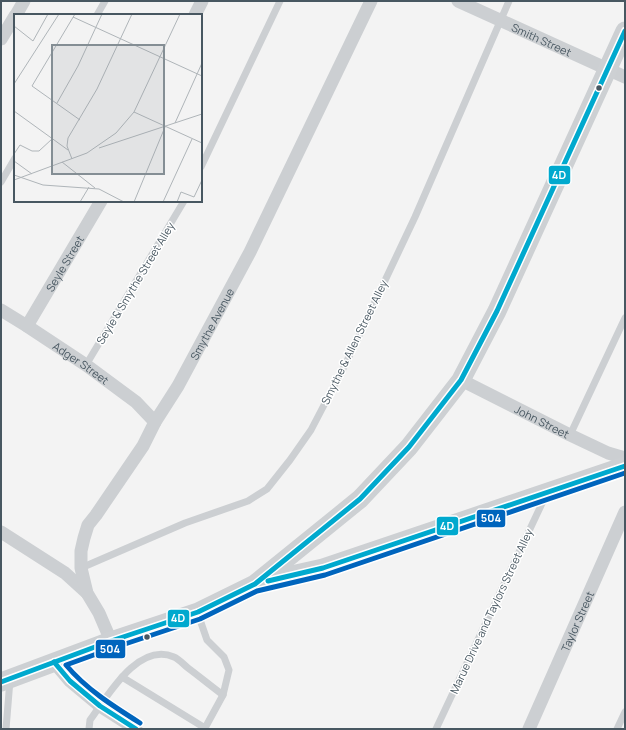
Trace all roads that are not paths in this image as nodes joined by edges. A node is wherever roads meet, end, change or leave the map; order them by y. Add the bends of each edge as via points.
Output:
1 (24, 1) edge
2 (105, 1) edge
3 (202, 1) edge
4 (280, 1) edge
5 (371, 1) edge
6 (458, 1) edge
7 (509, 1) edge
8 (16, 14) edge
9 (98, 14) edge
10 (196, 14) edge
11 (14, 17) edge
12 (500, 20) junction
13 (625, 31) edge
14 (1, 39) edge
15 (608, 69) junction
16 (625, 77) edge
17 (14, 160) edge
18 (202, 165) edge
19 (1, 182) edge
20 (100, 202) edge
21 (183, 202) edge
22 (1, 310) edge
23 (625, 318) edge
24 (27, 326) junction
25 (86, 365) junction
26 (461, 380) junction
27 (155, 422) junction
28 (570, 435) junction
29 (625, 458) edge
30 (625, 466) edge
31 (546, 493) junction
32 (625, 512) edge
33 (1, 532) edge
34 (81, 568) junction
35 (255, 584) junction
36 (87, 592) junction
37 (198, 612) junction
38 (112, 641) junction
39 (54, 662) junction
40 (122, 677) junction
41 (6, 680) edge
42 (223, 695) junction
43 (100, 706) junction
44 (625, 712) edge
45 (4, 718) edge
46 (6, 729) edge
47 (89, 729) edge
48 (136, 729) edge
49 (436, 729) edge
50 (529, 729) edge
51 (618, 729) edge

1 - 8 street
2 - 9 lane
3 - 10 street
4 - 18 lane
5 - 27 street, Smythe Avenue via 250,252 178,386
6 - 12 street, Smith Street
7 - 12 lane, Smythe & Allen Street Alley
11 - 14 street
12 - 15 street, Smith Street
12 - 34 lane, Smythe & Allen Street Alley via 415,217 346,363 311,430 290,460 267,489 248,501 185,523
13 - 15 street
15 - 16 street, Smith Street
15 - 26 street via 497,311
17 - 19 lane
20 - 24 street, Seyle Street
21 - 25 lane, Seyle & Smythe Street Alley
22 - 24 street, Adger Street
23 - 28 lane
24 - 25 street, Adger Street
25 - 27 street, Adger Street via 136,402
26 - 28 street, John Street
26 - 35 street via 409,447 360,499
27 - 34 street, Smythe Avenue via 143,446 88,525 80,551
28 - 29 street, John Street
30 - 31 street
31 - 35 street via 324,568
31 - 49 lane, Marue Drive and Taylors Street Alley
32 - 50 street, Taylor Street
33 - 36 street via 65,573
34 - 36 street, Smythe Avenue
35 - 37 street
36 - 38 street, Smythe Avenue
37 - 38 street
37 - 42 lane via 207,640 224,657 228,670
38 - 39 street
39 - 41 street
39 - 43 street via 70,681
40 - 42 lane via 143,658 160,654 174,657
40 - 42 lane via 205,728
40 - 43 lane
41 - 45 lane
43 - 47 lane via 90,720
43 - 48 street
44 - 51 lane
45 - 46 lane

